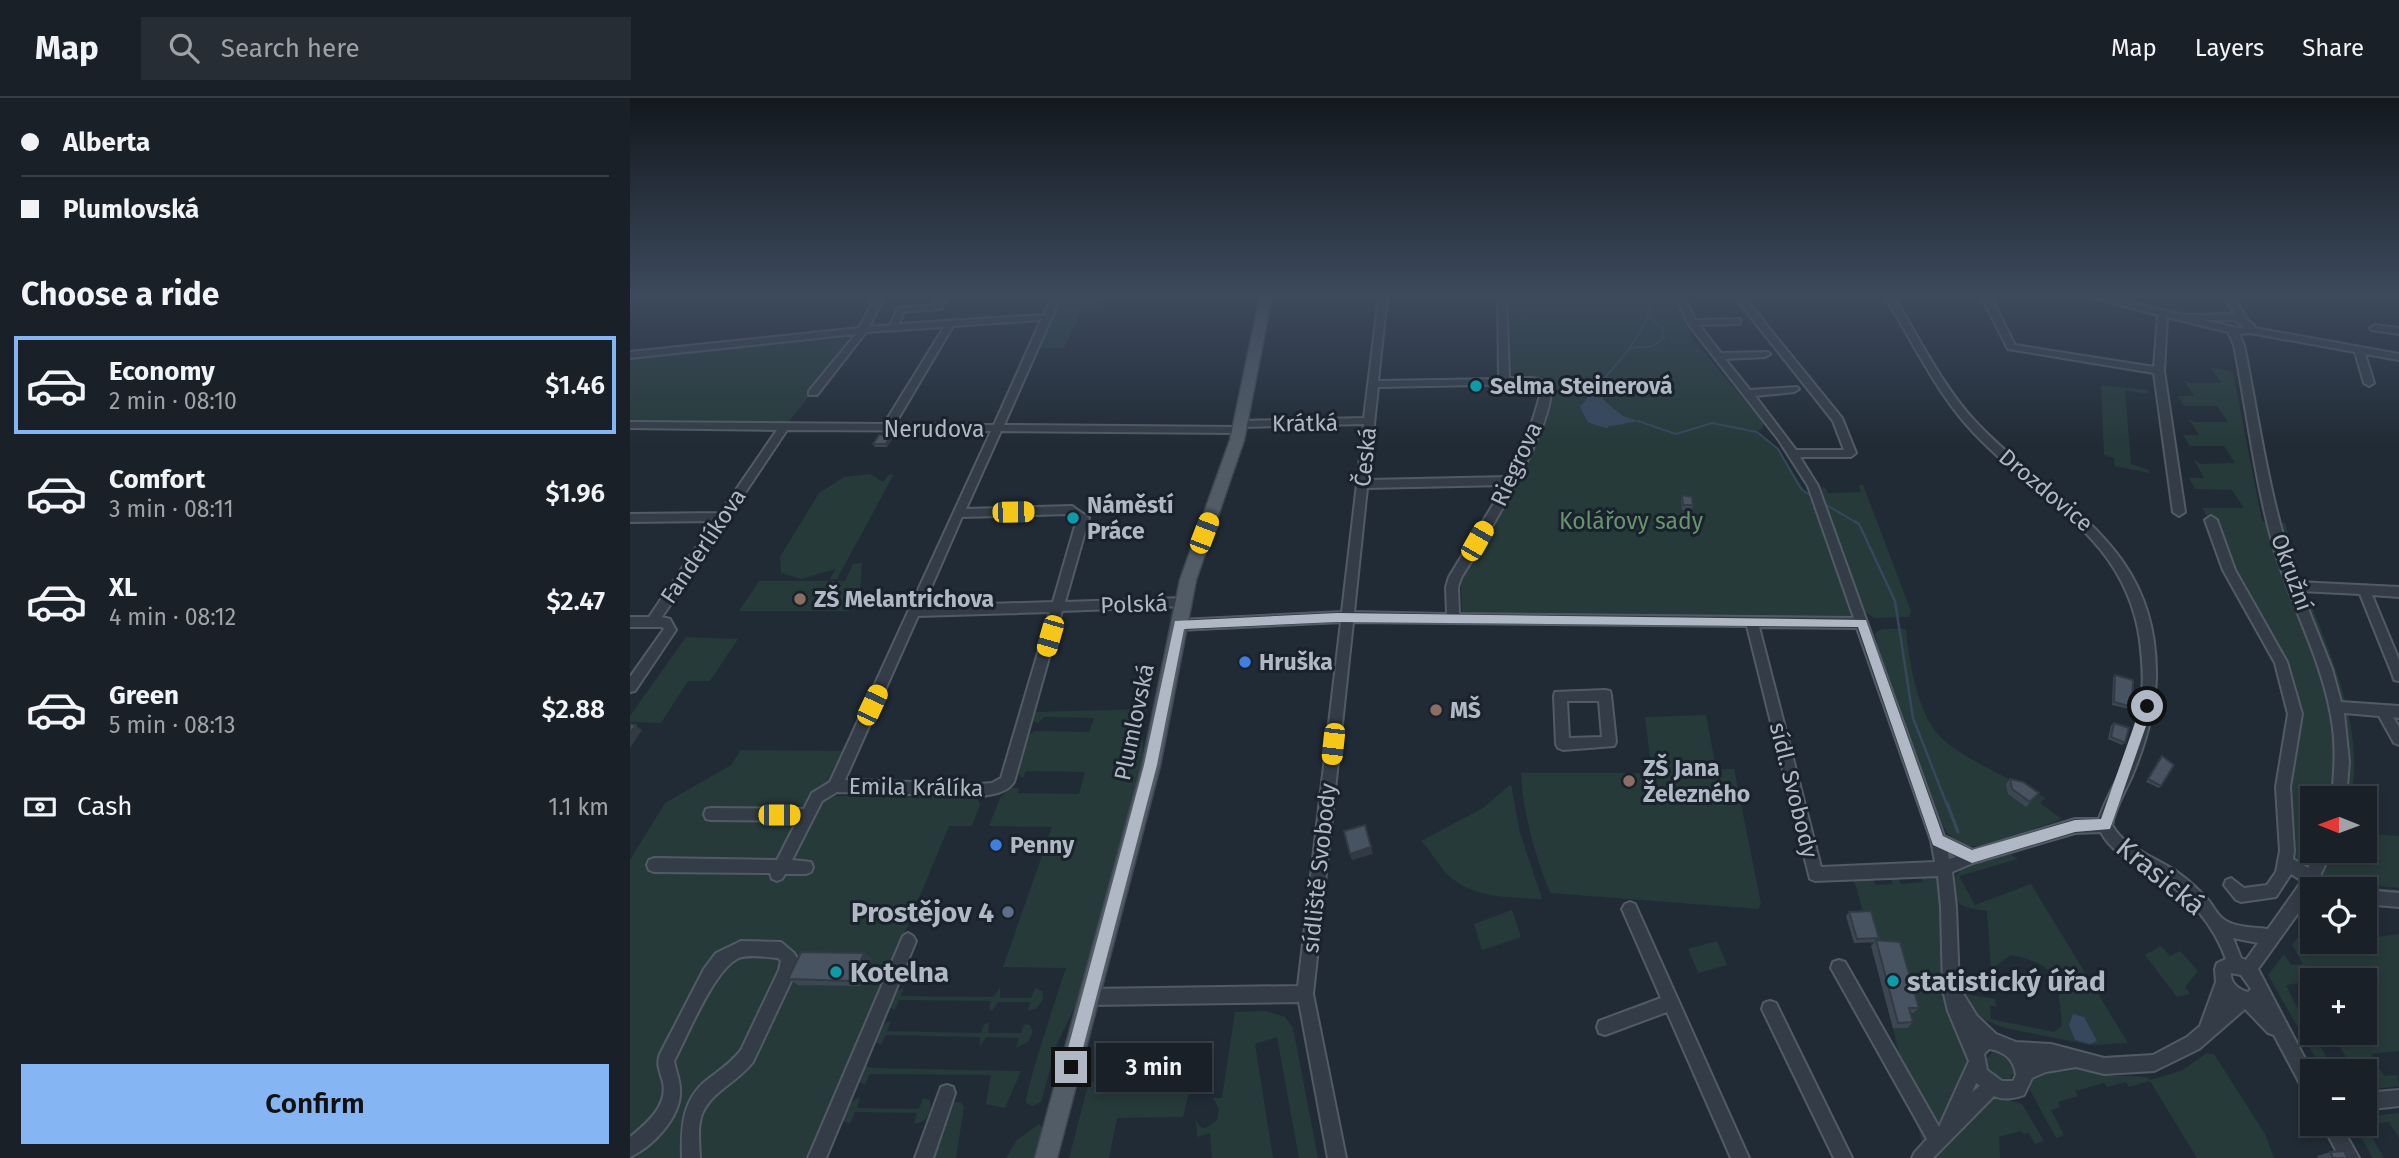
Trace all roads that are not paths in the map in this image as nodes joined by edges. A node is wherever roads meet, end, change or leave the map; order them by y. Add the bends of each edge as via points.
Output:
1 (722, 345) edge
2 (851, 345) edge
3 (937, 345) edge
4 (1034, 345) edge
5 (1256, 345) edge
6 (1377, 345) edge
7 (1503, 345) edge
8 (1710, 345) edge
9 (1778, 345) edge
10 (1920, 345) edge
11 (2010, 345) edge
12 (2161, 345) edge
13 (2239, 345) edge
14 (2336, 345) edge
15 (2358, 350) junction
16 (1765, 354) dead end
17 (630, 355) edge
18 (1718, 356) junction
19 (2399, 357) edge
20 (2159, 371) junction
21 (1504, 381) junction
22 (2369, 383) dead end
23 (1373, 384) junction
24 (1794, 389) dead end
25 (813, 393) dead end
26 (1747, 393) junction
27 (1369, 421) junction
28 (630, 425) edge
29 (784, 427) junction
30 (1239, 427) junction
31 (887, 428) junction
32 (998, 429) junction
33 (1794, 454) junction
34 (1512, 481) junction
35 (1362, 484) junction
36 (2179, 512) dead end
37 (960, 513) junction
38 (723, 517) junction
39 (630, 518) edge
40 (2211, 520) dead end
41 (1080, 533) joint
42 (2295, 586) junction
43 (2364, 590) junction
44 (2399, 592) edge
45 (1183, 603) junction
46 (1059, 607) junction
47 (916, 611) junction
48 (1347, 618) junction
49 (1453, 618) junction
50 (630, 622) edge
51 (652, 622) junction
52 (1752, 622) junction
53 (1862, 623) junction
54 (1179, 625) junction
55 (2399, 676) edge
56 (630, 687) edge
57 (2337, 707) junction
58 (2383, 711) junction
59 (2399, 712) edge
60 (2399, 739) edge
61 (1563, 744) joint
62 (835, 786) junction
63 (2340, 786) edge
64 (711, 814) dead end
65 (807, 815) junction
66 (2105, 825) junction
67 (1938, 840) junction
68 (1972, 857) junction
69 (2286, 863) junction
70 (654, 865) dead end
71 (806, 867) dead end
72 (1943, 869) junction
73 (778, 870) junction
74 (2309, 877) edge
75 (2231, 885) dead end
76 (2246, 896) joint
77 (2300, 896) edge
78 (2377, 898) edge
79 (2399, 900) edge
80 (1630, 908) dead end
81 (2217, 925) junction
82 (2272, 937) junction
83 (908, 941) dead end
84 (1839, 968) dead end
85 (2242, 968) junction
86 (1951, 983) junction
87 (2224, 983) junction
88 (1305, 994) junction
89 (1089, 997) junction
90 (2251, 997) junction
91 (1672, 1002) junction
92 (1770, 1009) dead end
93 (1605, 1027) dead end
94 (2207, 1029) junction
95 (1992, 1041) junction
96 (2014, 1050) junction
97 (1976, 1059) junction
98 (2075, 1061) junction
99 (2300, 1068) edge
100 (2025, 1073) junction
101 (1992, 1087) junction
102 (947, 1093) dead end
103 (2399, 1098) edge
104 (2377, 1101) edge
105 (1942, 1135) junction
106 (2338, 1136) edge
107 (630, 1148) edge
108 (691, 1158) edge
109 (817, 1158) edge
110 (924, 1158) edge
111 (1046, 1158) edge
112 (1337, 1158) edge
113 (1740, 1158) edge
114 (1843, 1158) edge
115 (1921, 1158) edge
116 (2350, 1158) edge

1 - 17 street
2 - 25 street
3 - 31 street
4 - 32 street
5 - 30 main road, Plumlovská
6 - 23 street, Česká
7 - 21 street
8 - 18 street
9 - 33 street via 1838,420 1851,453
10 - 66 street, Drozdovice via 1968,419 2093,528 2136,594 2149,662 2147,706
11 - 20 street
12 - 20 street
13 - 42 street, Okružní via 2273,519
14 - 15 street
15 - 19 street
15 - 22 street
16 - 18 street
18 - 26 street
20 - 36 street
21 - 23 street
21 - 34 street, Riegrova via 1546,384 1547,390
23 - 27 street, Česká
24 - 26 street
26 - 33 street
27 - 30 street, Krátká
27 - 35 street, Česká
28 - 29 street, Nerudova
29 - 31 street, Nerudova
29 - 38 street, Fanderlíkova
30 - 32 street, Nerudova
30 - 45 main road, Plumlovská
31 - 32 street, Nerudova
32 - 37 street
33 - 53 street via 1817,493
34 - 35 street
34 - 49 street, Riegrova via 1455,577
35 - 48 street, Česká
37 - 41 street via 1081,514
37 - 47 street
38 - 39 street
38 - 51 street, Fanderlíkova
40 - 69 street via 2229,570 2278,655 2293,705 2283,787
41 - 46 street, Emila Králíka
42 - 43 street
42 - 57 street, Okružní via 2324,657
43 - 44 street
43 - 55 street
45 - 46 street, Polská
45 - 54 main road, Plumlovská
46 - 47 street, Polská
46 - 62 street, Emila Králíka via 1006,782 993,789
47 - 62 street
48 - 49 street
48 - 54 street
48 - 88 street, sídliště Svobody
49 - 52 street
50 - 51 street
51 - 56 street, Fanderlíkova via 666,622 670,629
52 - 53 street
52 - 72 street, sídl. Svobody via 1815,874
53 - 67 street
54 - 89 main road, Plumlovská via 1151,765
57 - 58 street
57 - 63 street, Okružní
58 - 59 street
58 - 60 street
61 - 61 street via 1560,696 1605,695 1609,742
62 - 65 street via 817,797
64 - 65 street
65 - 73 street
66 - 68 street via 2075,826
66 - 81 street, Krasická via 2117,842 2187,889
67 - 68 street
67 - 72 street
68 - 72 street
69 - 74 street
69 - 76 street via 2274,890
70 - 73 street
71 - 73 street
72 - 86 street
75 - 76 street
77 - 82 street
78 - 79 street
80 - 91 street
81 - 82 street
81 - 85 street, Krasická
82 - 85 street
83 - 109 street
84 - 105 street
85 - 87 street via 2223,970
85 - 90 street, Krasická via 2258,983
86 - 95 street via 1968,1018
86 - 97 street via 1958,1022
87 - 90 street, Krasická via 2232,993
87 - 94 street
88 - 89 street
88 - 112 street, sídliště Svobody
89 - 111 main road, Plumlovská
90 - 94 street
90 - 99 street, Krasická
91 - 93 street
91 - 113 street
92 - 114 street
94 - 98 street via 2186,1048 2154,1062 2119,1066
95 - 96 street
95 - 97 street via 1983,1044
96 - 98 street via 2050,1052
96 - 100 street
97 - 101 street via 1983,1079
97 - 105 street
98 - 100 street via 2045,1064
100 - 101 street via 2023,1083 2013,1091
101 - 105 street
102 - 110 street
103 - 104 street
105 - 115 street
106 - 116 street
107 - 108 street via 654,1127 668,1105 673,1090 666,1060 718,963 738,950 781,950 789,958 787,971 747,1056 706,1092 693,1111

